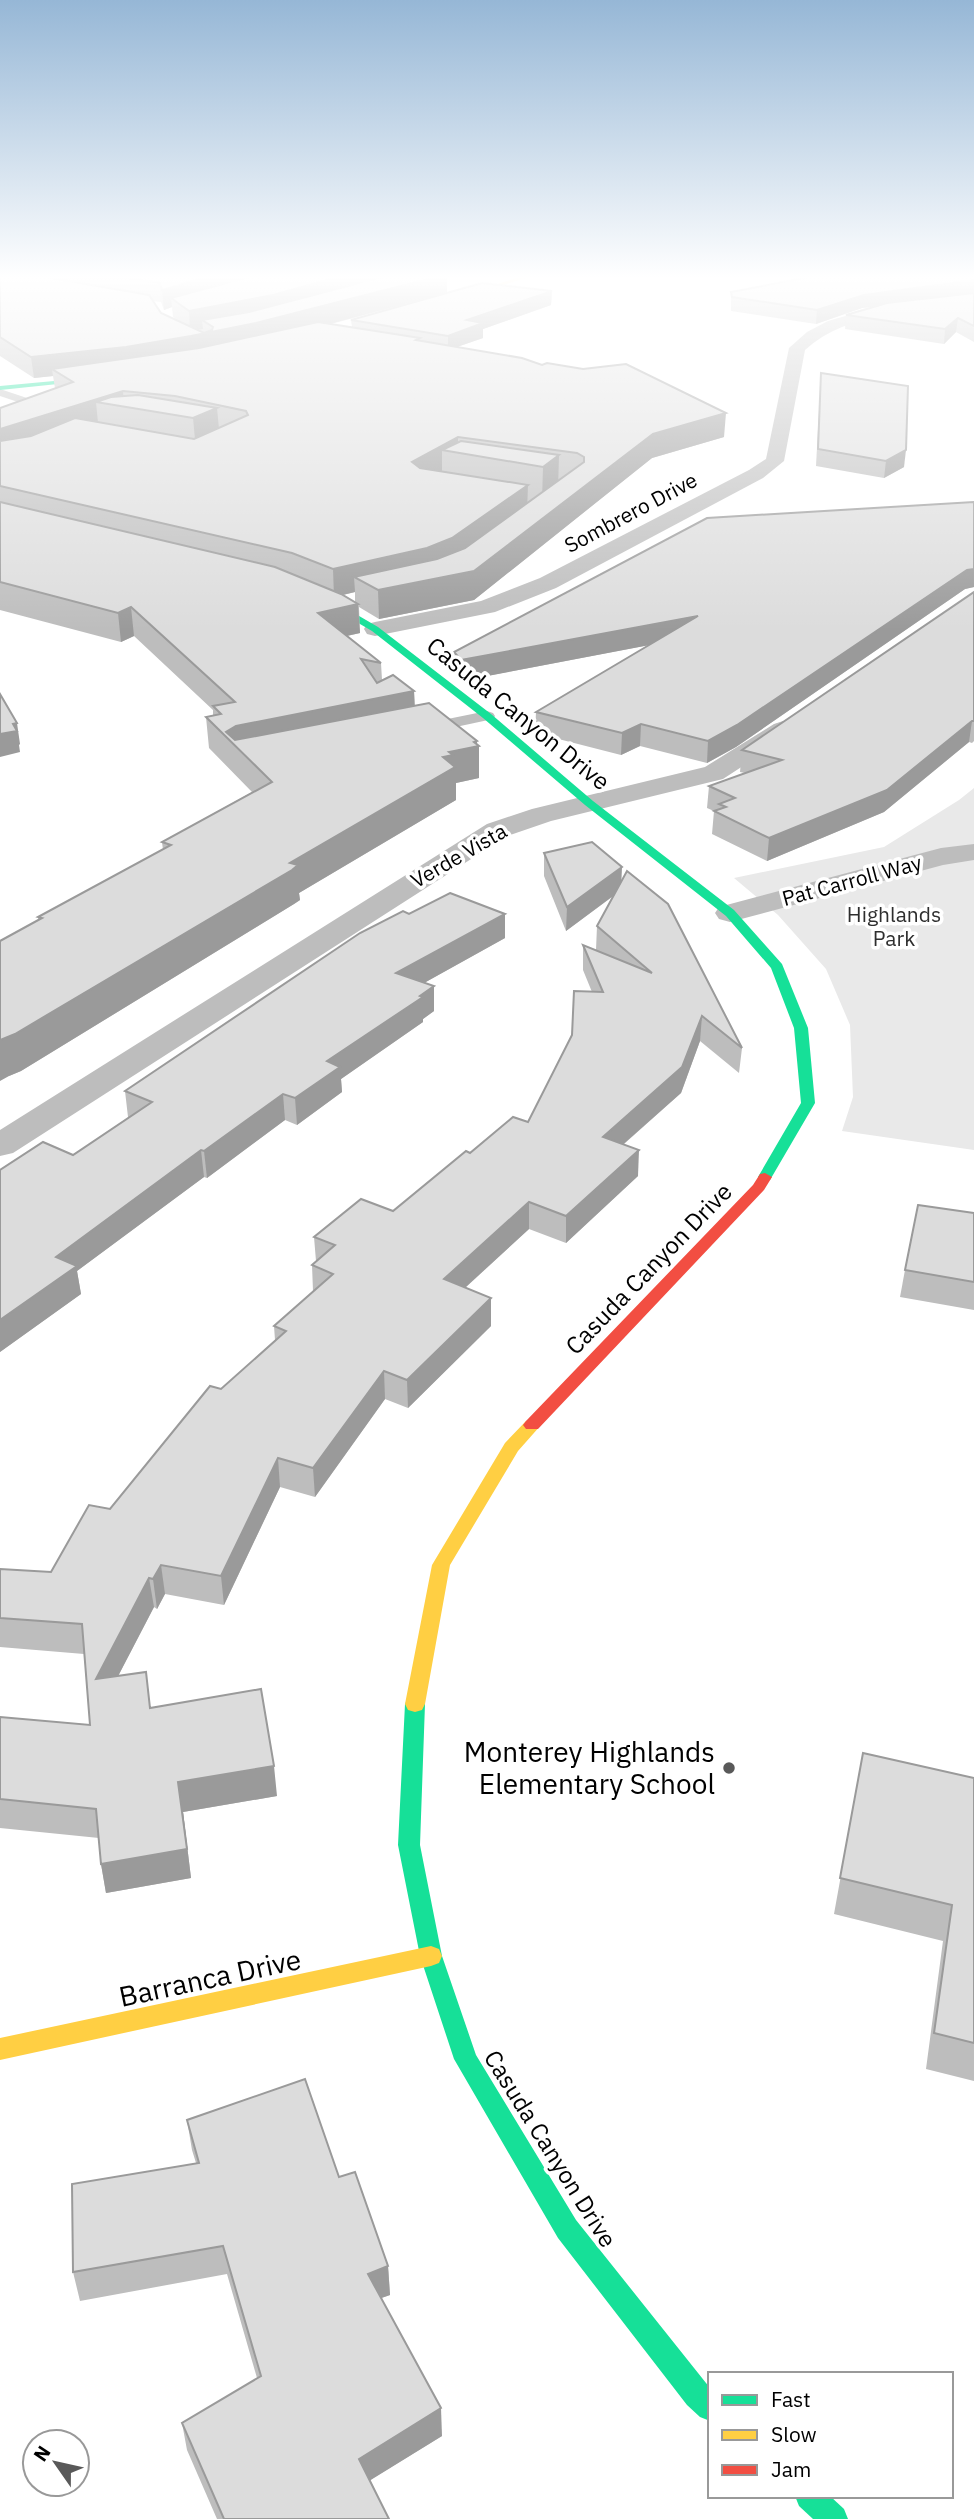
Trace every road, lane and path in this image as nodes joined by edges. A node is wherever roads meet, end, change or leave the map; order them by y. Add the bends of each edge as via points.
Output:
1 (14, 395) edge
2 (788, 395) edge
3 (0, 416) edge
4 (298, 593) edge
5 (354, 600) edge
6 (330, 605) junction
7 (375, 629) junction
8 (803, 715) edge
9 (487, 716) junction
10 (409, 731) edge
11 (589, 803) junction
12 (974, 852) edge
13 (730, 913) junction
14 (0, 1145) edge
15 (431, 1956) junction
16 (0, 2049) edge
17 (708, 2405) edge
18 (811, 2498) edge
19 (834, 2519) edge

1 - 3 lane via 26,401
2 - 7 street, Sombrero Drive via 775,460 755,474 548,583 487,607
4 - 6 street, Casuda Canyon Drive
5 - 6 lane
6 - 7 street, Casuda Canyon Drive
7 - 9 street, Casuda Canyon Drive
8 - 11 street, Verde Vista via 715,773
9 - 10 lane
9 - 11 street, Casuda Canyon Drive
11 - 13 street, Casuda Canyon Drive
11 - 14 street, Verde Vista via 497,830
12 - 13 street, Pat Carroll Way
13 - 15 street, Casuda Canyon Drive via 777,967 801,1028 808,1103 759,1187 511,1447 442,1566 416,1690 408,1845
15 - 16 street, Barranca Drive
15 - 17 street, Casuda Canyon Drive via 466,2059 567,2229
18 - 19 street

